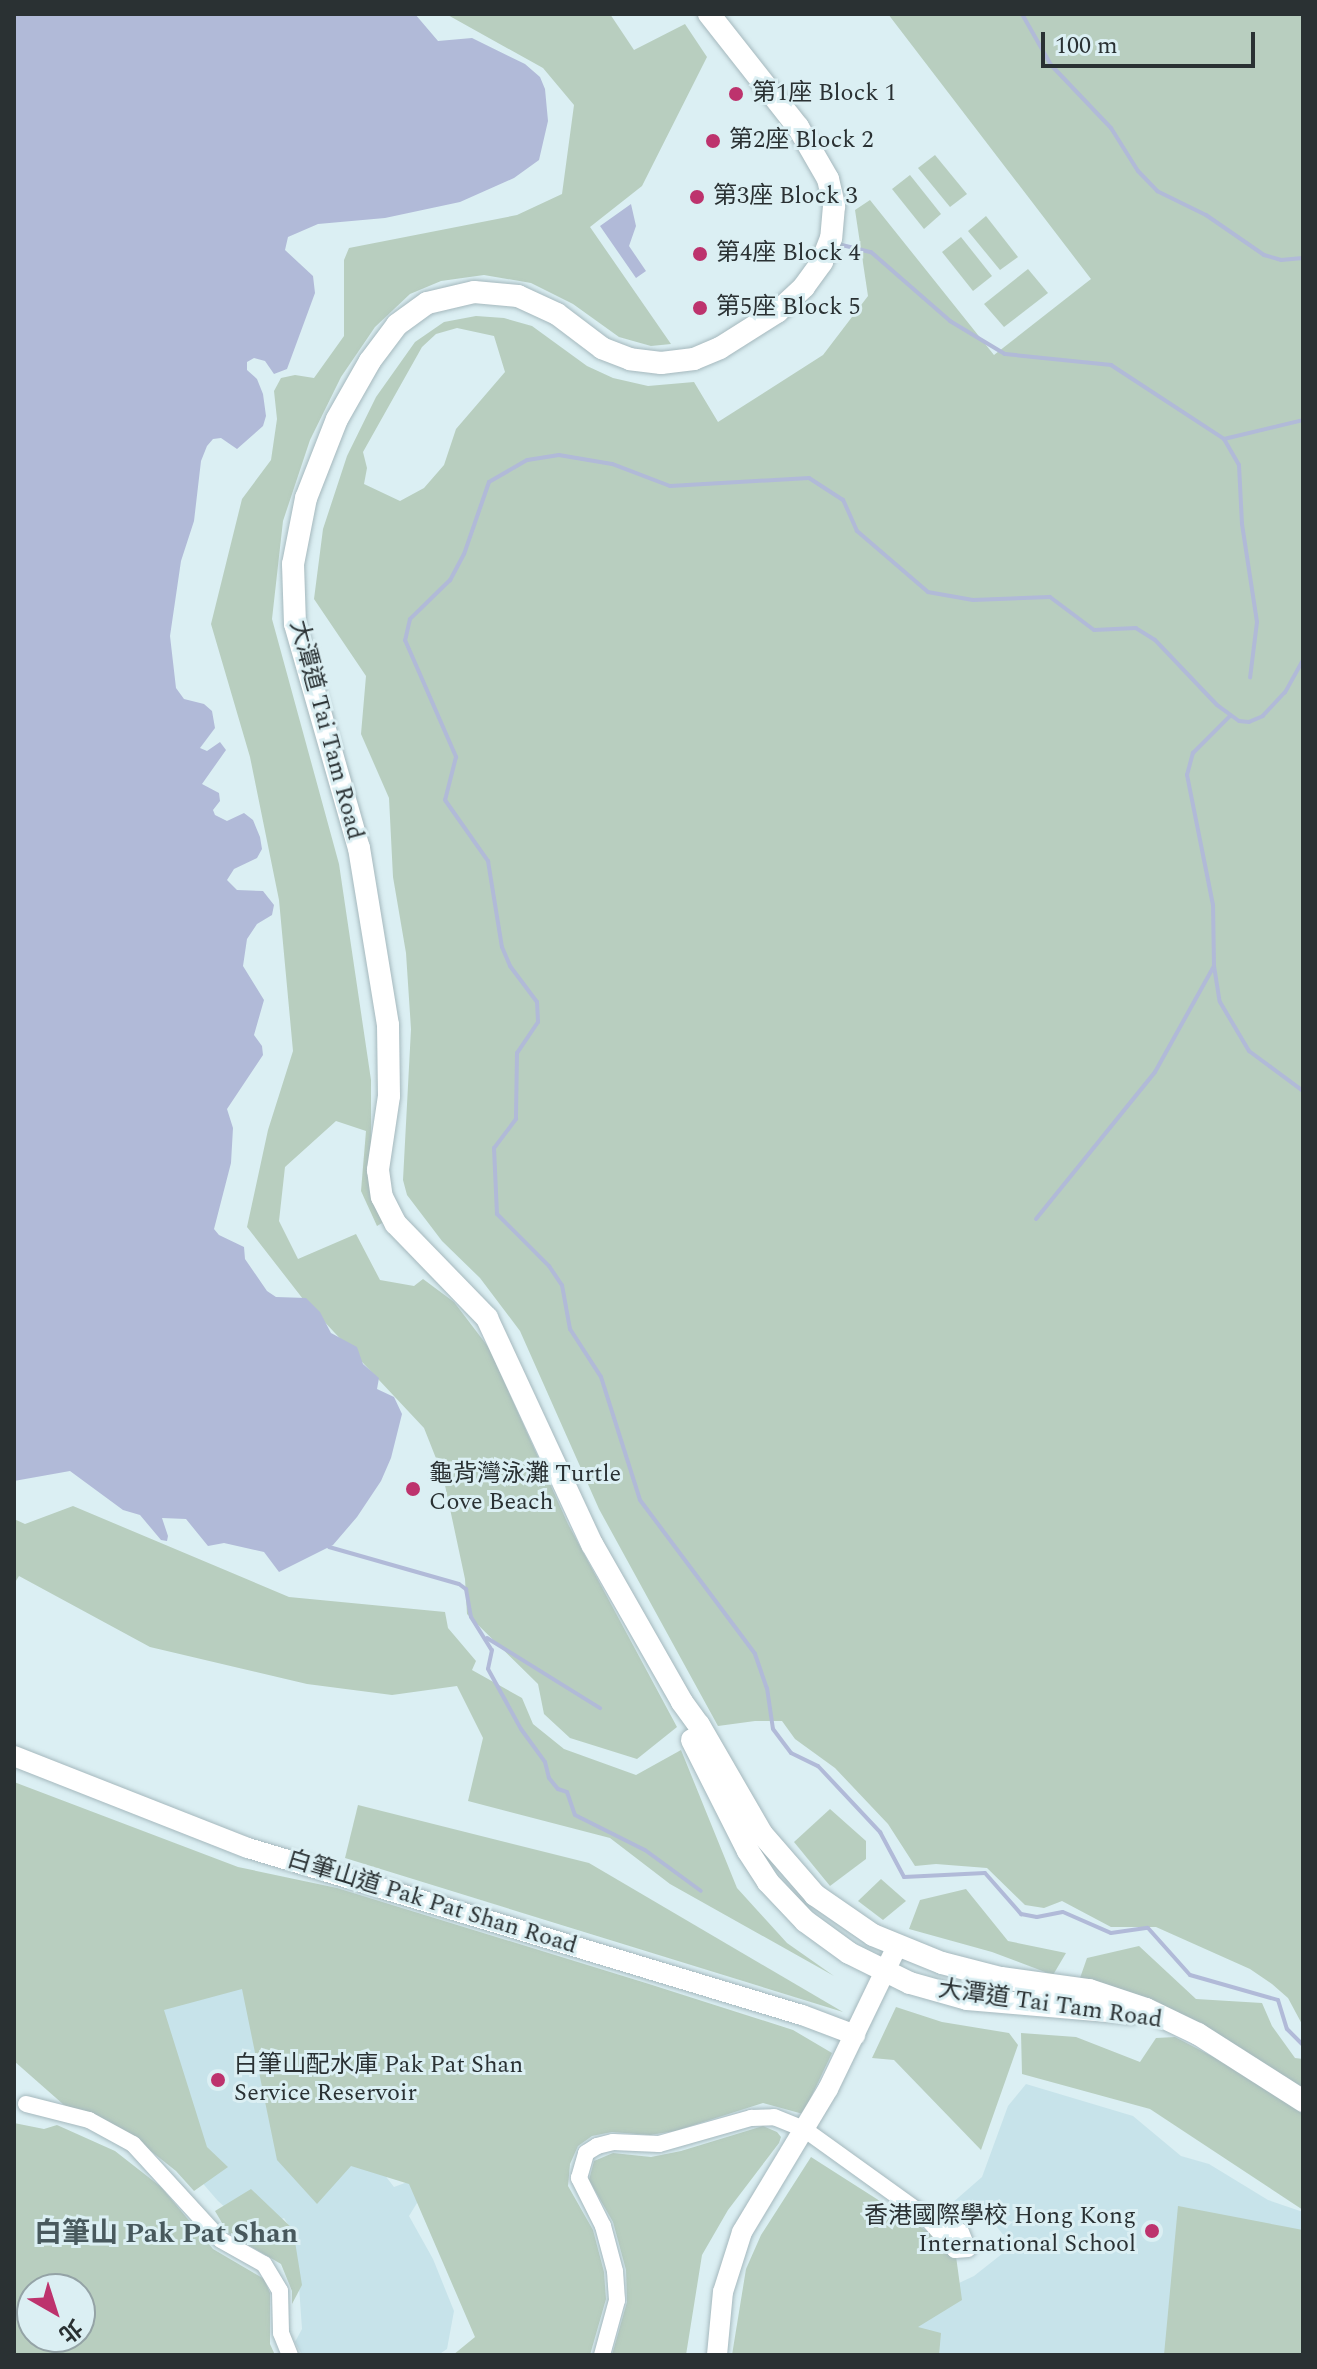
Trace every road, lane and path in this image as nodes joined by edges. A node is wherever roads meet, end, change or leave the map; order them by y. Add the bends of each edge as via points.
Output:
1 (709, 14) edge
2 (682, 1702) junction
3 (14, 1756) edge
4 (897, 1946) junction
5 (885, 1973) junction
6 (1183, 2025) junction
7 (855, 2035) junction
8 (1303, 2101) edge
9 (26, 2104) dead end
10 (800, 2136) junction
11 (925, 2216) dead end
12 (290, 2355) edge
13 (602, 2355) edge
14 (717, 2355) edge

1 - 2 main road, 大潭道 Tai Tam Road via 798,127 828,179 833,230 809,281 777,312 720,348 669,363 610,352 549,310 510,294 464,293 418,308 378,347 337,419 306,498 292,580 299,639 359,848 386,1007 390,1082 378,1170 382,1197 396,1224 487,1318 592,1544
2 - 4 main road, 大潭道 Tai Tam Road via 762,1834 794,1874 834,1911
2 - 5 main road, 大潭道 Tai Tam Road via 687,1728 711,1781 768,1882 820,1933
3 - 7 street, 白筆山道 Pak Pat Shan Road via 248,1848
4 - 5 street
4 - 6 main road, 大潭道 Tai Tam Road via 982,1975 1104,1994
5 - 6 main road, 大潭道 Tai Tam Road via 967,1999 1106,2010
5 - 7 street
6 - 8 main road, 大潭道 Tai Tam Road
7 - 10 street
9 - 12 street via 89,2120 133,2144 221,2240 264,2264 280,2291 282,2336
10 - 11 street
10 - 13 street via 764,2116 678,2141 613,2142 586,2153 579,2184 611,2246 617,2286
10 - 14 street via 742,2232 723,2292

